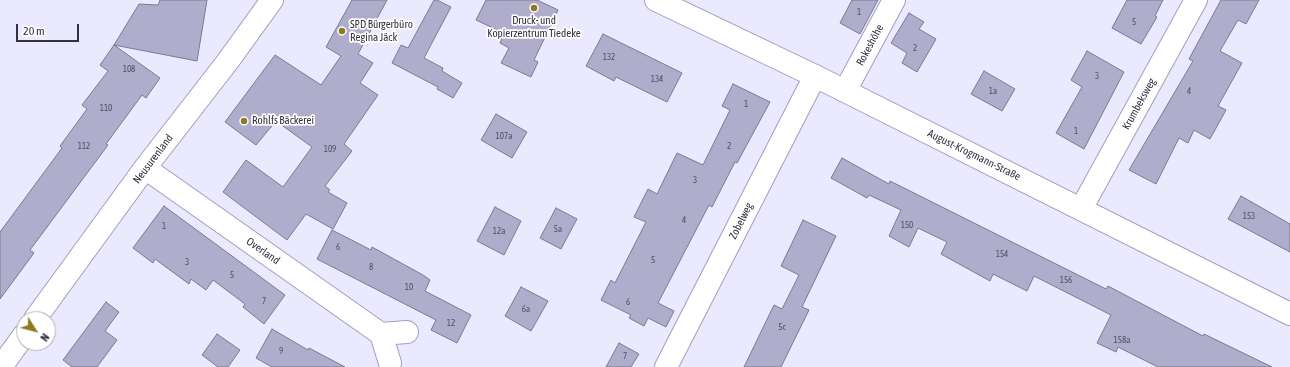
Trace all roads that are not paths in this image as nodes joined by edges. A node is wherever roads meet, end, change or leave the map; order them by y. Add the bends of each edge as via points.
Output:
1 (272, 0) edge
2 (656, 0) edge
3 (894, 0) edge
4 (1196, 0) edge
5 (815, 76) junction
6 (846, 91) junction
7 (145, 168) junction
8 (1081, 208) junction
9 (41, 311) edge
10 (1290, 314) edge
11 (407, 332) dead end
12 (381, 334) junction
13 (16, 346) edge
14 (390, 363) dead end
15 (1, 367) edge
16 (666, 367) edge

1 - 7 street, Neusurenland
2 - 5 street, August-Krogmann-Straße
3 - 6 street, Rokeshöhe
4 - 8 street, Krumbeksweg
5 - 6 street, August-Krogmann-Straße
5 - 16 street, Zobelweg
6 - 8 street, August-Krogmann-Straße
7 - 9 street, Neusurenland
7 - 12 street, Overland
8 - 10 street, August-Krogmann-Straße
11 - 12 street
12 - 14 street
13 - 15 street

